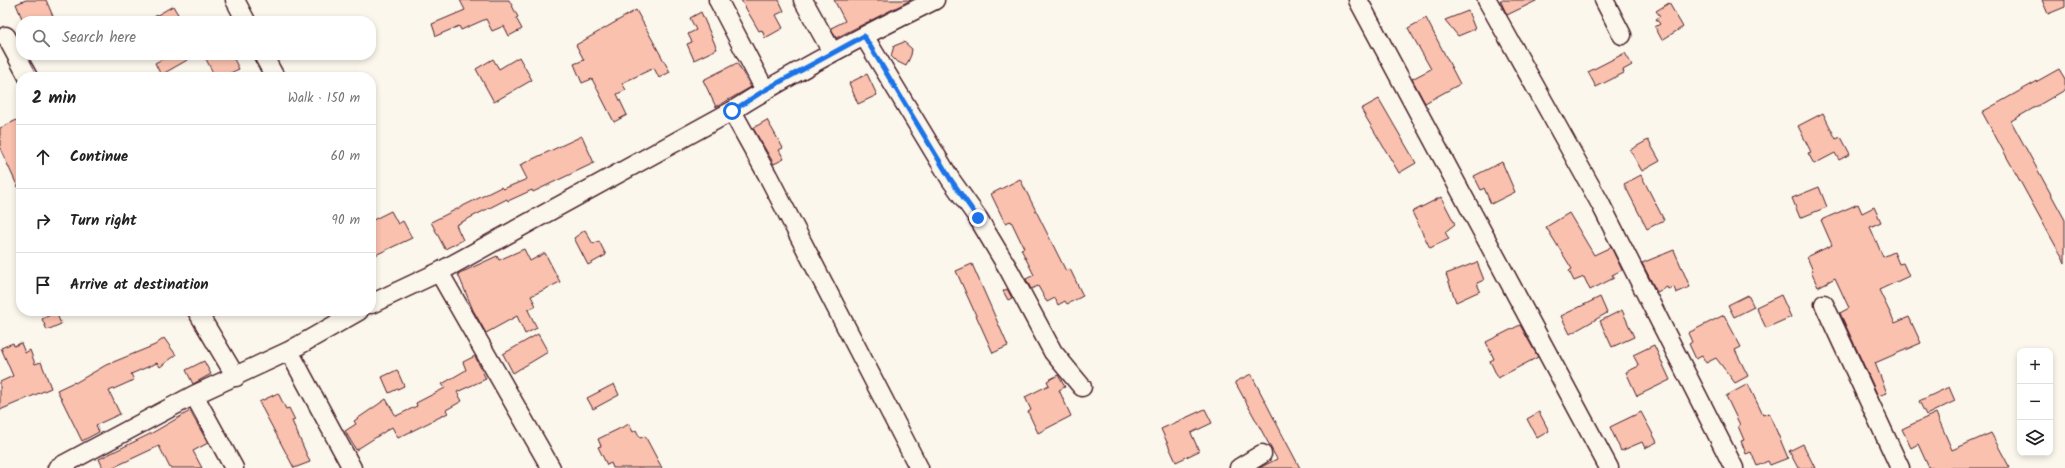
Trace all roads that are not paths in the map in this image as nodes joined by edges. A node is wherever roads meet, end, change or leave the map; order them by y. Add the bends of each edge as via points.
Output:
1 (236, 0) edge
2 (718, 0) edge
3 (803, 0) edge
4 (935, 0) edge
5 (1358, 0) edge
6 (1488, 0) edge
7 (1604, 0) edge
8 (244, 16) edge
9 (1622, 35) dead end
10 (6, 36) dead end
11 (864, 36) junction
12 (832, 52) junction
13 (16, 55) edge
14 (19, 60) edge
15 (266, 60) edge
16 (25, 72) edge
17 (272, 72) edge
18 (765, 90) junction
19 (732, 111) junction
20 (439, 272) junction
21 (376, 297) edge
22 (1824, 304) dead end
23 (200, 316) edge
24 (350, 316) edge
25 (289, 351) junction
26 (236, 377) junction
27 (1082, 387) dead end
28 (194, 395) junction
29 (1262, 454) dead end
30 (57, 468) edge
31 (234, 468) edge
32 (352, 468) edge
33 (551, 468) edge
34 (919, 468) edge
35 (1239, 468) edge
36 (1609, 468) edge
37 (1734, 468) edge
38 (1900, 468) edge

1 - 8 street
2 - 18 street
3 - 12 street
4 - 11 street
5 - 36 street
6 - 37 street via 1600,203
7 - 9 street
10 - 13 street
11 - 12 street
11 - 27 street via 951,180 982,225 1053,352
12 - 18 street
14 - 16 street
15 - 17 street
18 - 19 street
19 - 20 street
19 - 34 street
20 - 21 street
20 - 33 street
22 - 38 street
23 - 26 street
24 - 25 street
25 - 26 street
25 - 32 street
26 - 28 street
28 - 30 street
28 - 31 street
29 - 35 street

